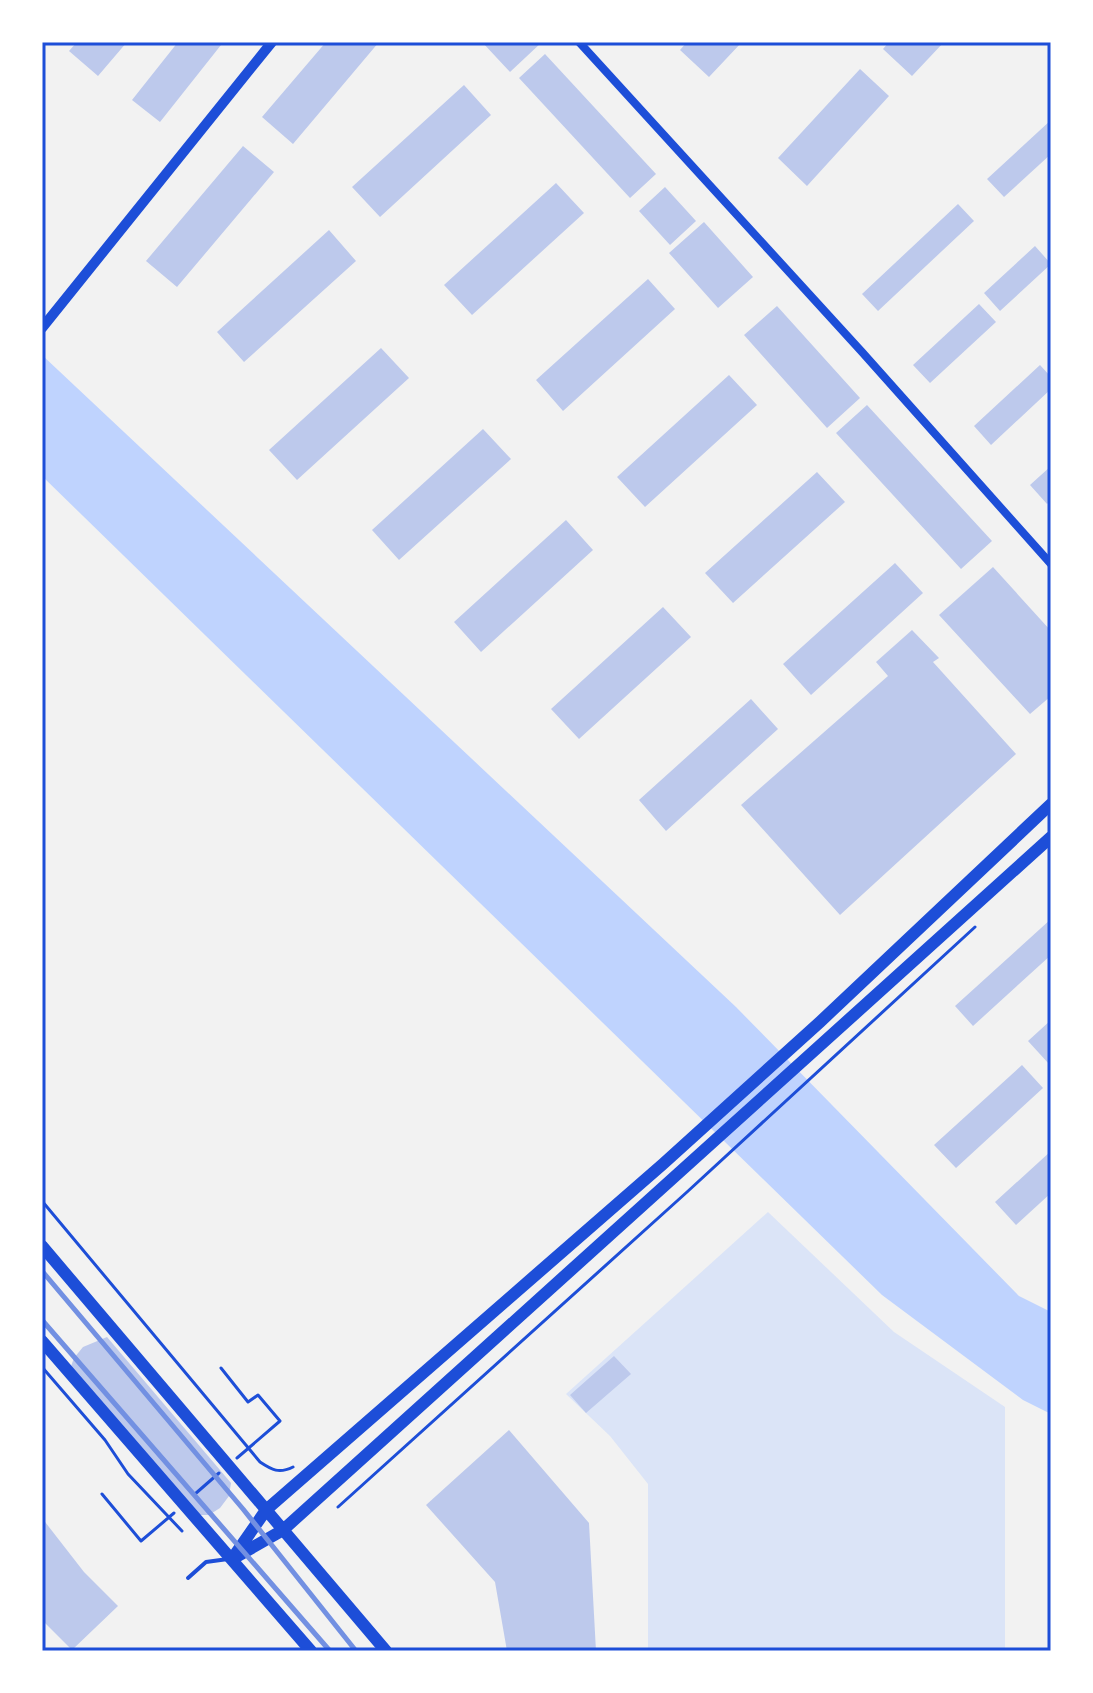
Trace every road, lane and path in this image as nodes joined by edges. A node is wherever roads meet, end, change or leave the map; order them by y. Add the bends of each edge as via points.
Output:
1 (272, 42) edge
2 (579, 42) edge
3 (42, 328) edge
4 (1051, 564) edge
5 (1051, 804) edge
6 (1051, 837) edge
7 (982, 920) dead end
8 (42, 1201) edge
9 (42, 1246) edge
10 (42, 1341) edge
11 (42, 1367) edge
12 (221, 1368) dead end
13 (233, 1461) dead end
14 (298, 1465) dead end
15 (102, 1494) dead end
16 (338, 1507) dead end
17 (266, 1510) junction
18 (283, 1530) junction
19 (182, 1531) dead end
20 (141, 1541) dead end
21 (232, 1559) junction
22 (188, 1578) dead end
23 (311, 1651) edge
24 (386, 1651) edge

1 - 3 street
2 - 4 street
5 - 17 main road via 663,1164
6 - 18 main road
7 - 16 path
8 - 14 path via 260,1462 283,1472
9 - 17 main road
10 - 21 main road
11 - 19 path via 128,1474
12 - 13 path via 248,1402 258,1395 280,1421
15 - 20 path
17 - 18 main road
17 - 21 main road
18 - 21 main road
18 - 24 main road
21 - 22 lane via 206,1562
21 - 23 main road

